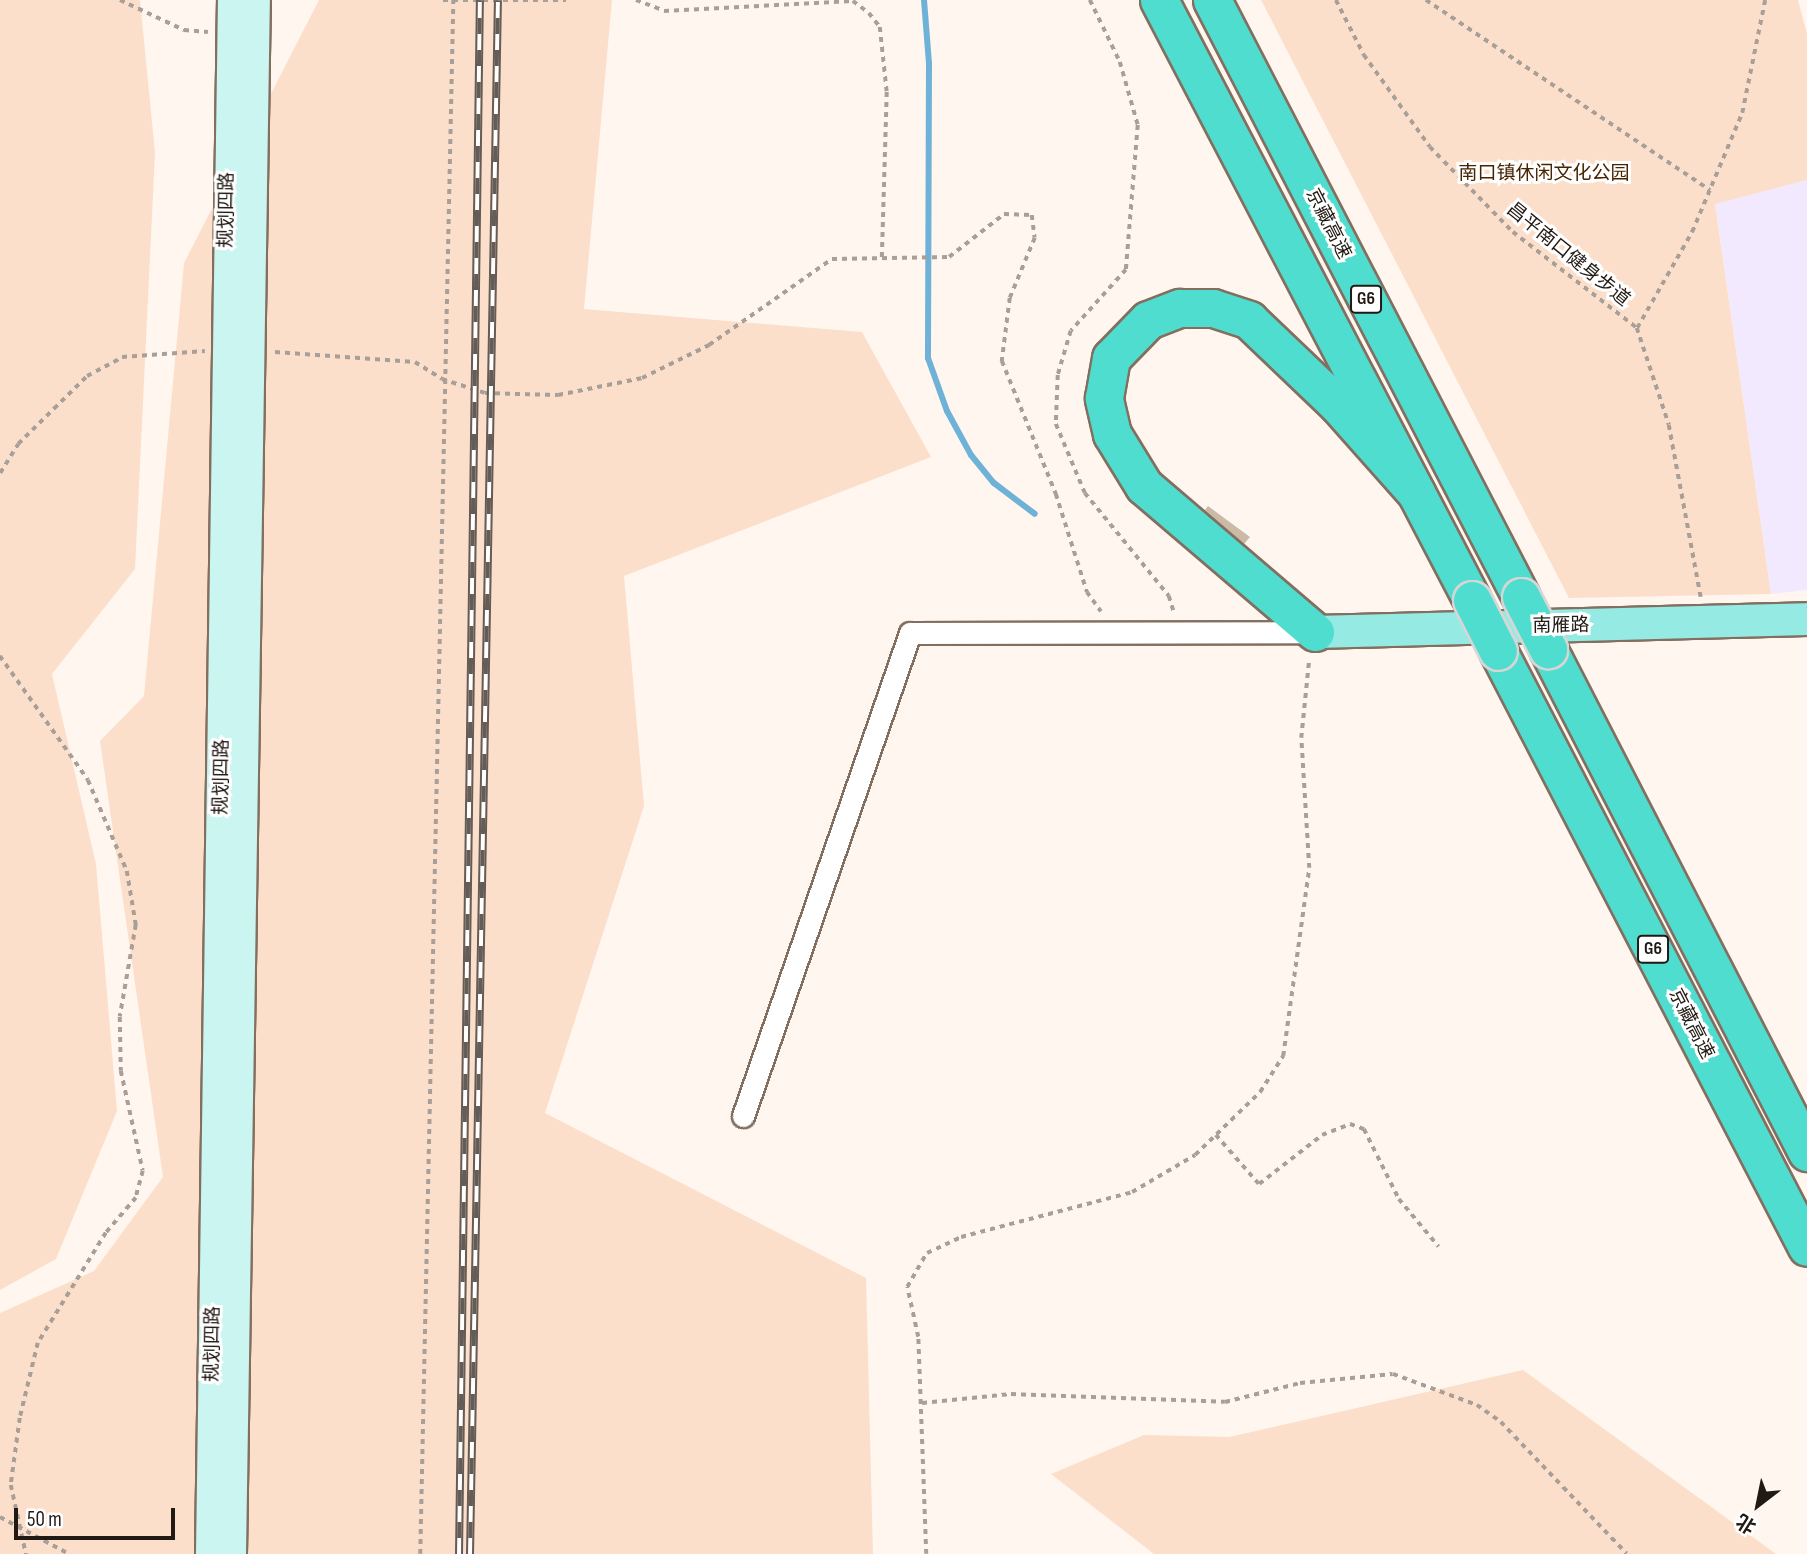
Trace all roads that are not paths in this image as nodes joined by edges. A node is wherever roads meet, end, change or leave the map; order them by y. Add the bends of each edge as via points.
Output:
1 (232, 0) edge
2 (256, 0) edge
3 (1159, 0) edge
4 (1212, 0) edge
5 (237, 350) junction
6 (1416, 493) junction
7 (1807, 619) edge
8 (1315, 632) junction
9 (743, 1116) dead end
10 (1807, 1152) edge
11 (1807, 1247) edge
12 (210, 1554) edge
13 (232, 1554) edge

1 - 5 main road, 规划四路
2 - 5 main road, 规划四路
3 - 6 highway, G6
4 - 10 highway, 京藏高速 / G6, bridge
5 - 12 main road, 规划四路
5 - 13 main road, 规划四路
6 - 8 highway via 1338,405 1249,320 1213,308 1180,308 1148,320 1111,358 1104,398 1112,434 1144,486
6 - 11 highway, 京藏高速 / G6, bridge
7 - 8 main road, 南雁路
8 - 9 street via 910,633

